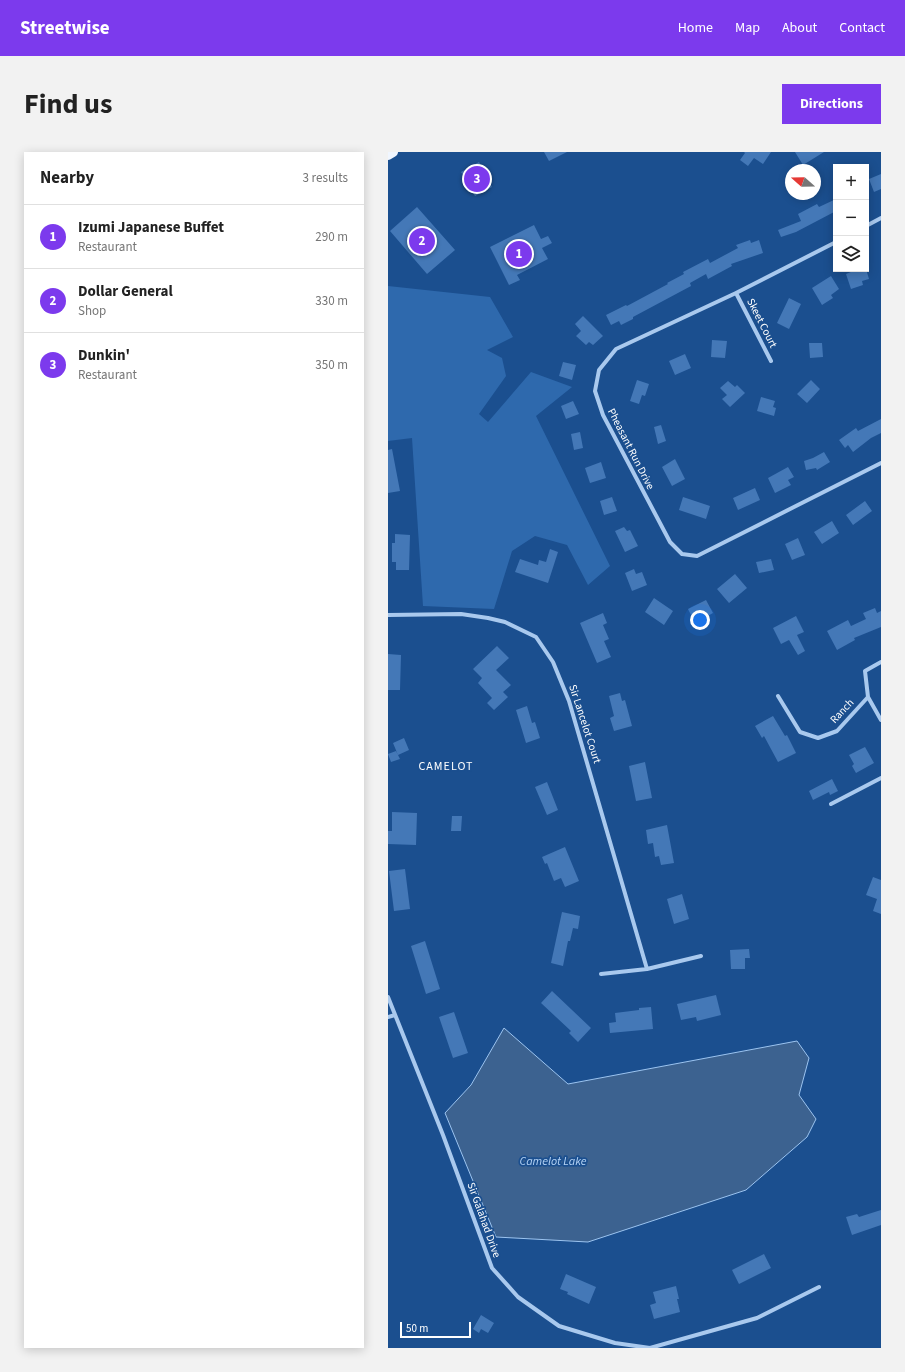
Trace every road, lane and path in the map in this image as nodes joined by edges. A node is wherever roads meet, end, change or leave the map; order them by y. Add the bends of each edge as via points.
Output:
1 (393, 152) edge
2 (388, 155) edge
3 (881, 218) edge
4 (869, 224) edge
5 (833, 244) edge
6 (736, 293) junction
7 (771, 361) dead end
8 (881, 463) edge
9 (388, 615) edge
10 (881, 662) edge
11 (778, 696) dead end
12 (868, 697) junction
13 (881, 720) edge
14 (881, 778) edge
15 (831, 804) dead end
16 (701, 956) dead end
17 (647, 968) junction
18 (601, 974) dead end
19 (388, 997) edge
20 (395, 1015) junction
21 (388, 1017) edge
22 (818, 1287) dead end

1 - 2 main road
3 - 4 street
5 - 6 street, Pheasant Run Drive
6 - 7 street, Skeet Court
6 - 8 street, Pheasant Run Drive via 616,349 599,370 595,390 603,415 670,542 682,554 697,556
9 - 17 street, Sir Lancelot Court via 461,614 488,618 505,622 536,637 553,662 569,701
10 - 12 street via 865,671
11 - 12 street, Ranch via 800,732 818,738 837,732
12 - 13 street
14 - 15 street
16 - 17 street
17 - 18 street
19 - 20 street, Sir Galahad Drive
20 - 21 street
20 - 22 street, Sir Galahad Drive via 492,1268 518,1298 559,1326 615,1343 650,1348 757,1318

